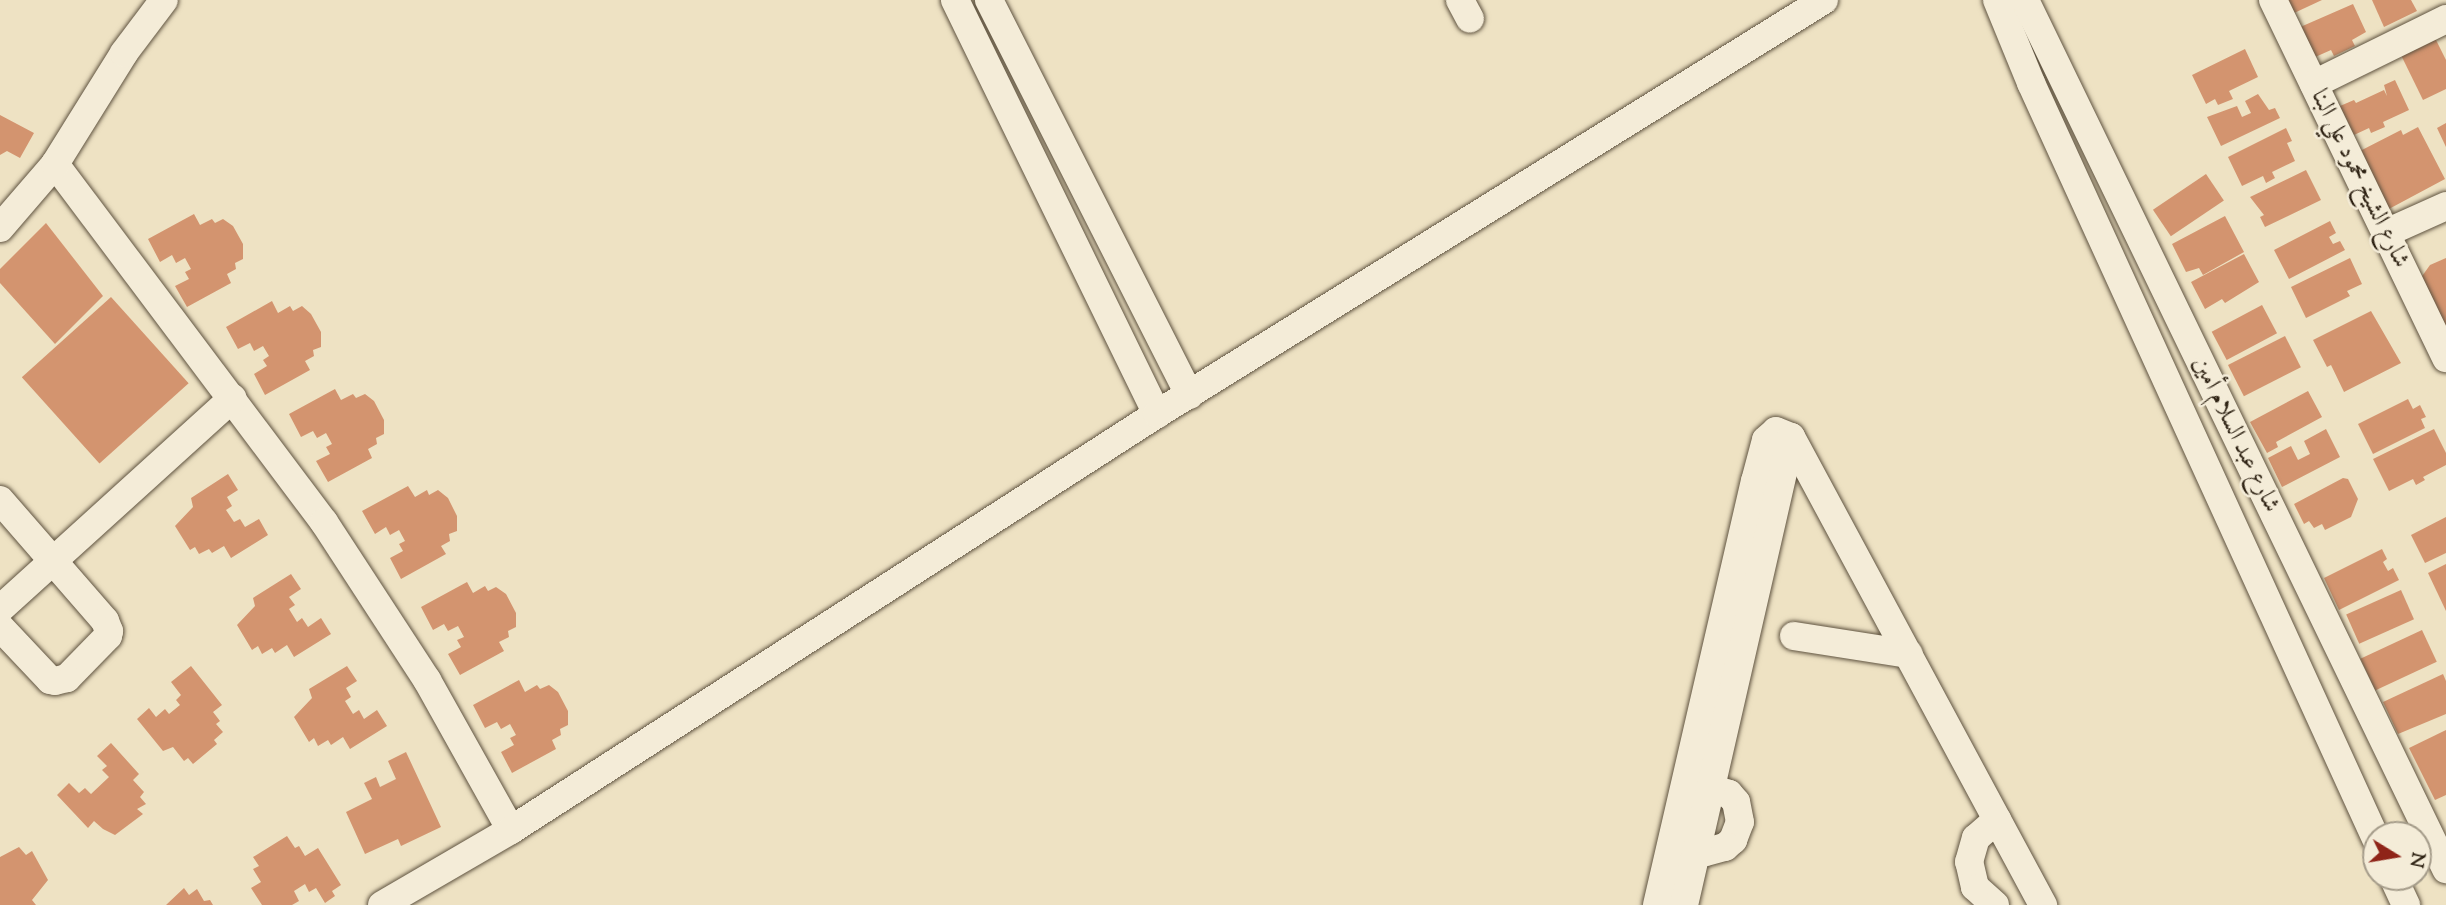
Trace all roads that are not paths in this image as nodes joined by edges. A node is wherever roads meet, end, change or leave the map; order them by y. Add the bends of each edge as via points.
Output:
1 (164, 0) edge
2 (955, 0) edge
3 (989, 0) edge
4 (1824, 0) edge
5 (1997, 0) edge
6 (2273, 0) edge
7 (2028, 1) edge
8 (2446, 19) edge
9 (2314, 84) junction
10 (55, 164) junction
11 (2446, 206) edge
12 (0, 228) edge
13 (2386, 233) junction
14 (2446, 358) edge
15 (1189, 395) junction
16 (233, 398) junction
17 (1157, 414) junction
18 (0, 500) edge
19 (52, 561) junction
20 (0, 608) edge
21 (0, 627) edge
22 (1794, 636) dead end
23 (1909, 654) junction
24 (1698, 784) junction
25 (1997, 820) junction
26 (2368, 821) edge
27 (511, 830) junction
28 (1684, 847) junction
29 (2446, 869) edge
30 (2040, 904) edge
31 (382, 905) edge
32 (1657, 905) edge
33 (1684, 905) edge
34 (1994, 905) edge

1 - 10 street via 124,53
2 - 17 street
3 - 15 street
4 - 15 street
5 - 26 street, شارع عبد السلام أمين
6 - 9 street, شارع الشيخ محمود علي البنا
7 - 29 street, شارع عبد السلام أمين
8 - 9 street
9 - 13 street, شارع الشيخ محمود علي البنا
10 - 12 street
10 - 16 street
11 - 13 street
13 - 14 street, شارع الشيخ محمود علي البنا
15 - 17 street
16 - 19 street
16 - 27 street via 324,522 413,659
17 - 27 street
18 - 19 street
19 - 20 street
19 - 21 street via 105,621 108,636 66,678 55,681
22 - 23 street
23 - 24 street via 1791,437 1776,431 1766,440
23 - 25 street
24 - 28 street
24 - 28 street via 1729,794 1741,822 1725,847 1716,851
25 - 30 street
25 - 34 street via 1976,838 1969,862 1975,887
27 - 31 street
28 - 32 street
28 - 33 street

